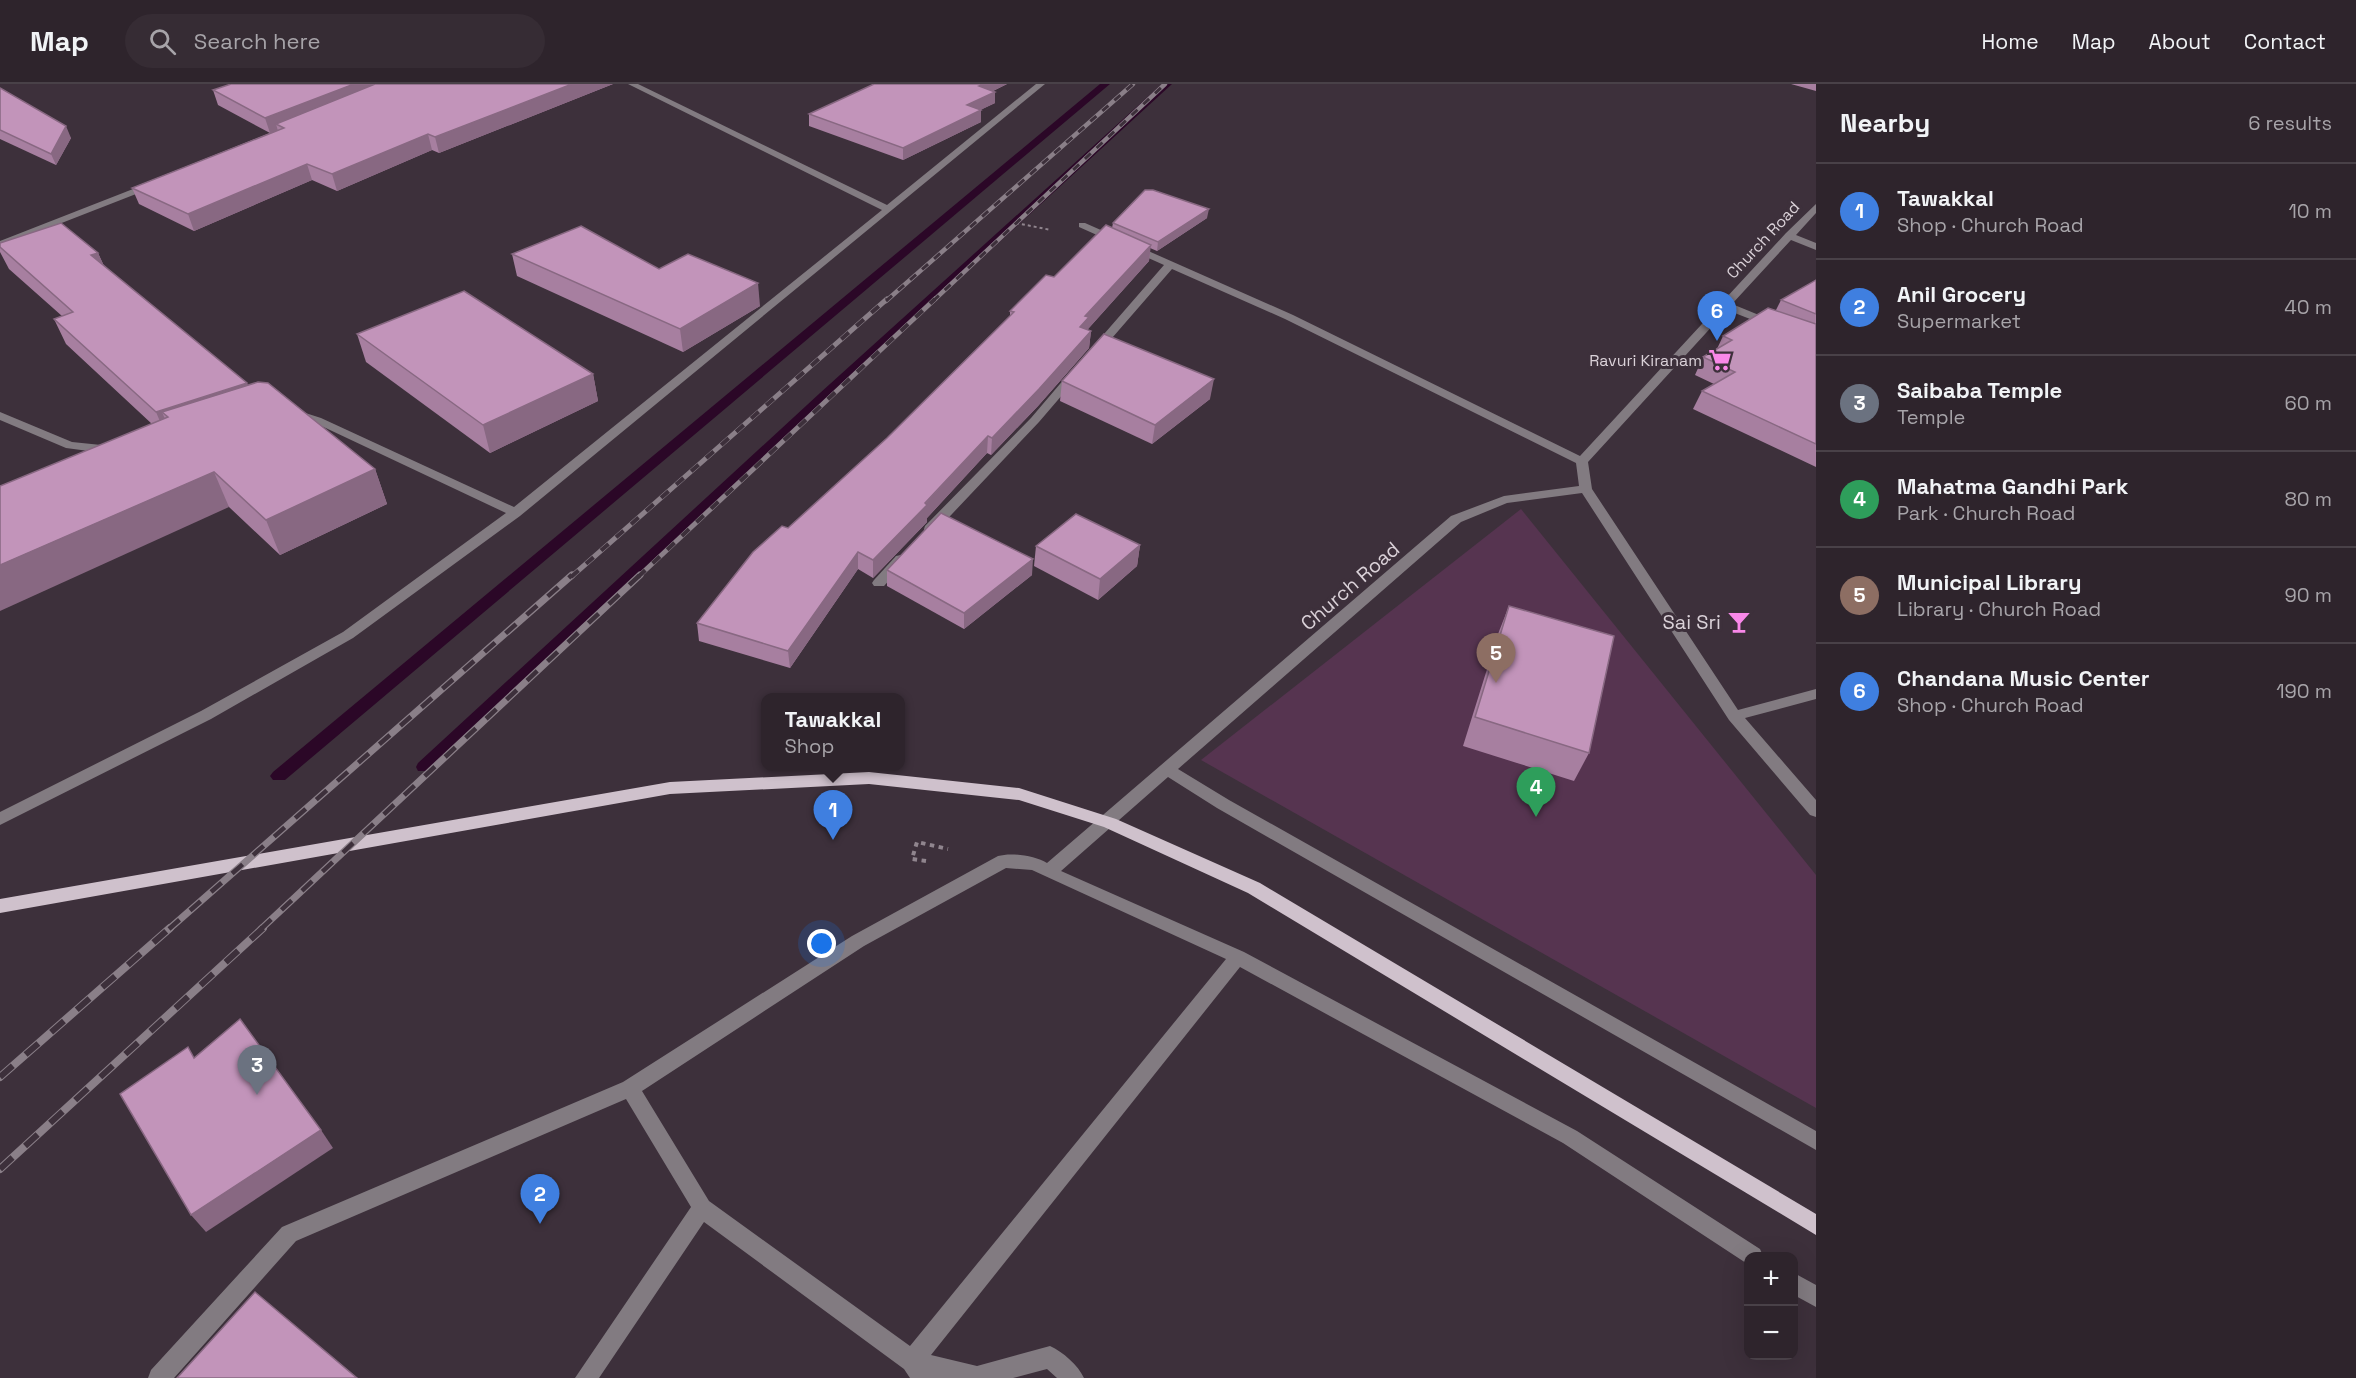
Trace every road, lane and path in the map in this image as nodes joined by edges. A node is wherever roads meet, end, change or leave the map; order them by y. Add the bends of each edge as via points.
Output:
1 (632, 84) edge
2 (1041, 84) edge
3 (167, 179) edge
4 (1816, 207) edge
5 (888, 208) junction
6 (1082, 225) dead end
7 (1789, 235) junction
8 (0, 244) edge
9 (1816, 247) edge
10 (1170, 265) junction
11 (1725, 305) junction
12 (1786, 329) edge
13 (279, 411) edge
14 (0, 416) edge
15 (121, 451) edge
16 (1582, 461) junction
17 (1586, 489) junction
18 (516, 513) junction
19 (879, 583) dead end
20 (1816, 694) edge
21 (1734, 716) junction
22 (1168, 770) junction
23 (1816, 811) edge
24 (0, 819) edge
25 (1048, 872) junction
26 (0, 906) edge
27 (1238, 957) junction
28 (630, 1088) junction
29 (1816, 1141) edge
30 (702, 1208) junction
31 (1816, 1226) edge
32 (1745, 1252) edge
33 (1798, 1286) edge
34 (1816, 1297) edge
35 (917, 1370) edge
36 (159, 1378) edge
37 (586, 1378) edge
38 (1073, 1378) edge

1 - 5 street
2 - 5 street
3 - 8 street
4 - 7 street, Church Road
5 - 18 street
6 - 10 street
7 - 9 street
7 - 11 street, Church Road
10 - 16 street via 1289,317
10 - 19 street via 1035,420
11 - 12 street
11 - 16 street, Church Road
13 - 18 street via 317,420
14 - 15 street via 70,445
16 - 17 street
17 - 21 street
17 - 22 street, Church Road via 1514,496 1483,505 1456,519
18 - 24 street via 348,635 206,715
20 - 21 street
21 - 23 street
22 - 25 street, Church Road
22 - 29 street
25 - 27 street
25 - 28 street via 1035,864 1004,861 858,941
26 - 31 main road via 670,788 869,778 1019,794 1110,823 1254,888
27 - 32 street via 1570,1137
27 - 35 street
28 - 30 street
28 - 36 street via 288,1234
30 - 35 street
30 - 37 street
33 - 34 street
35 - 38 street via 977,1377 1050,1357

